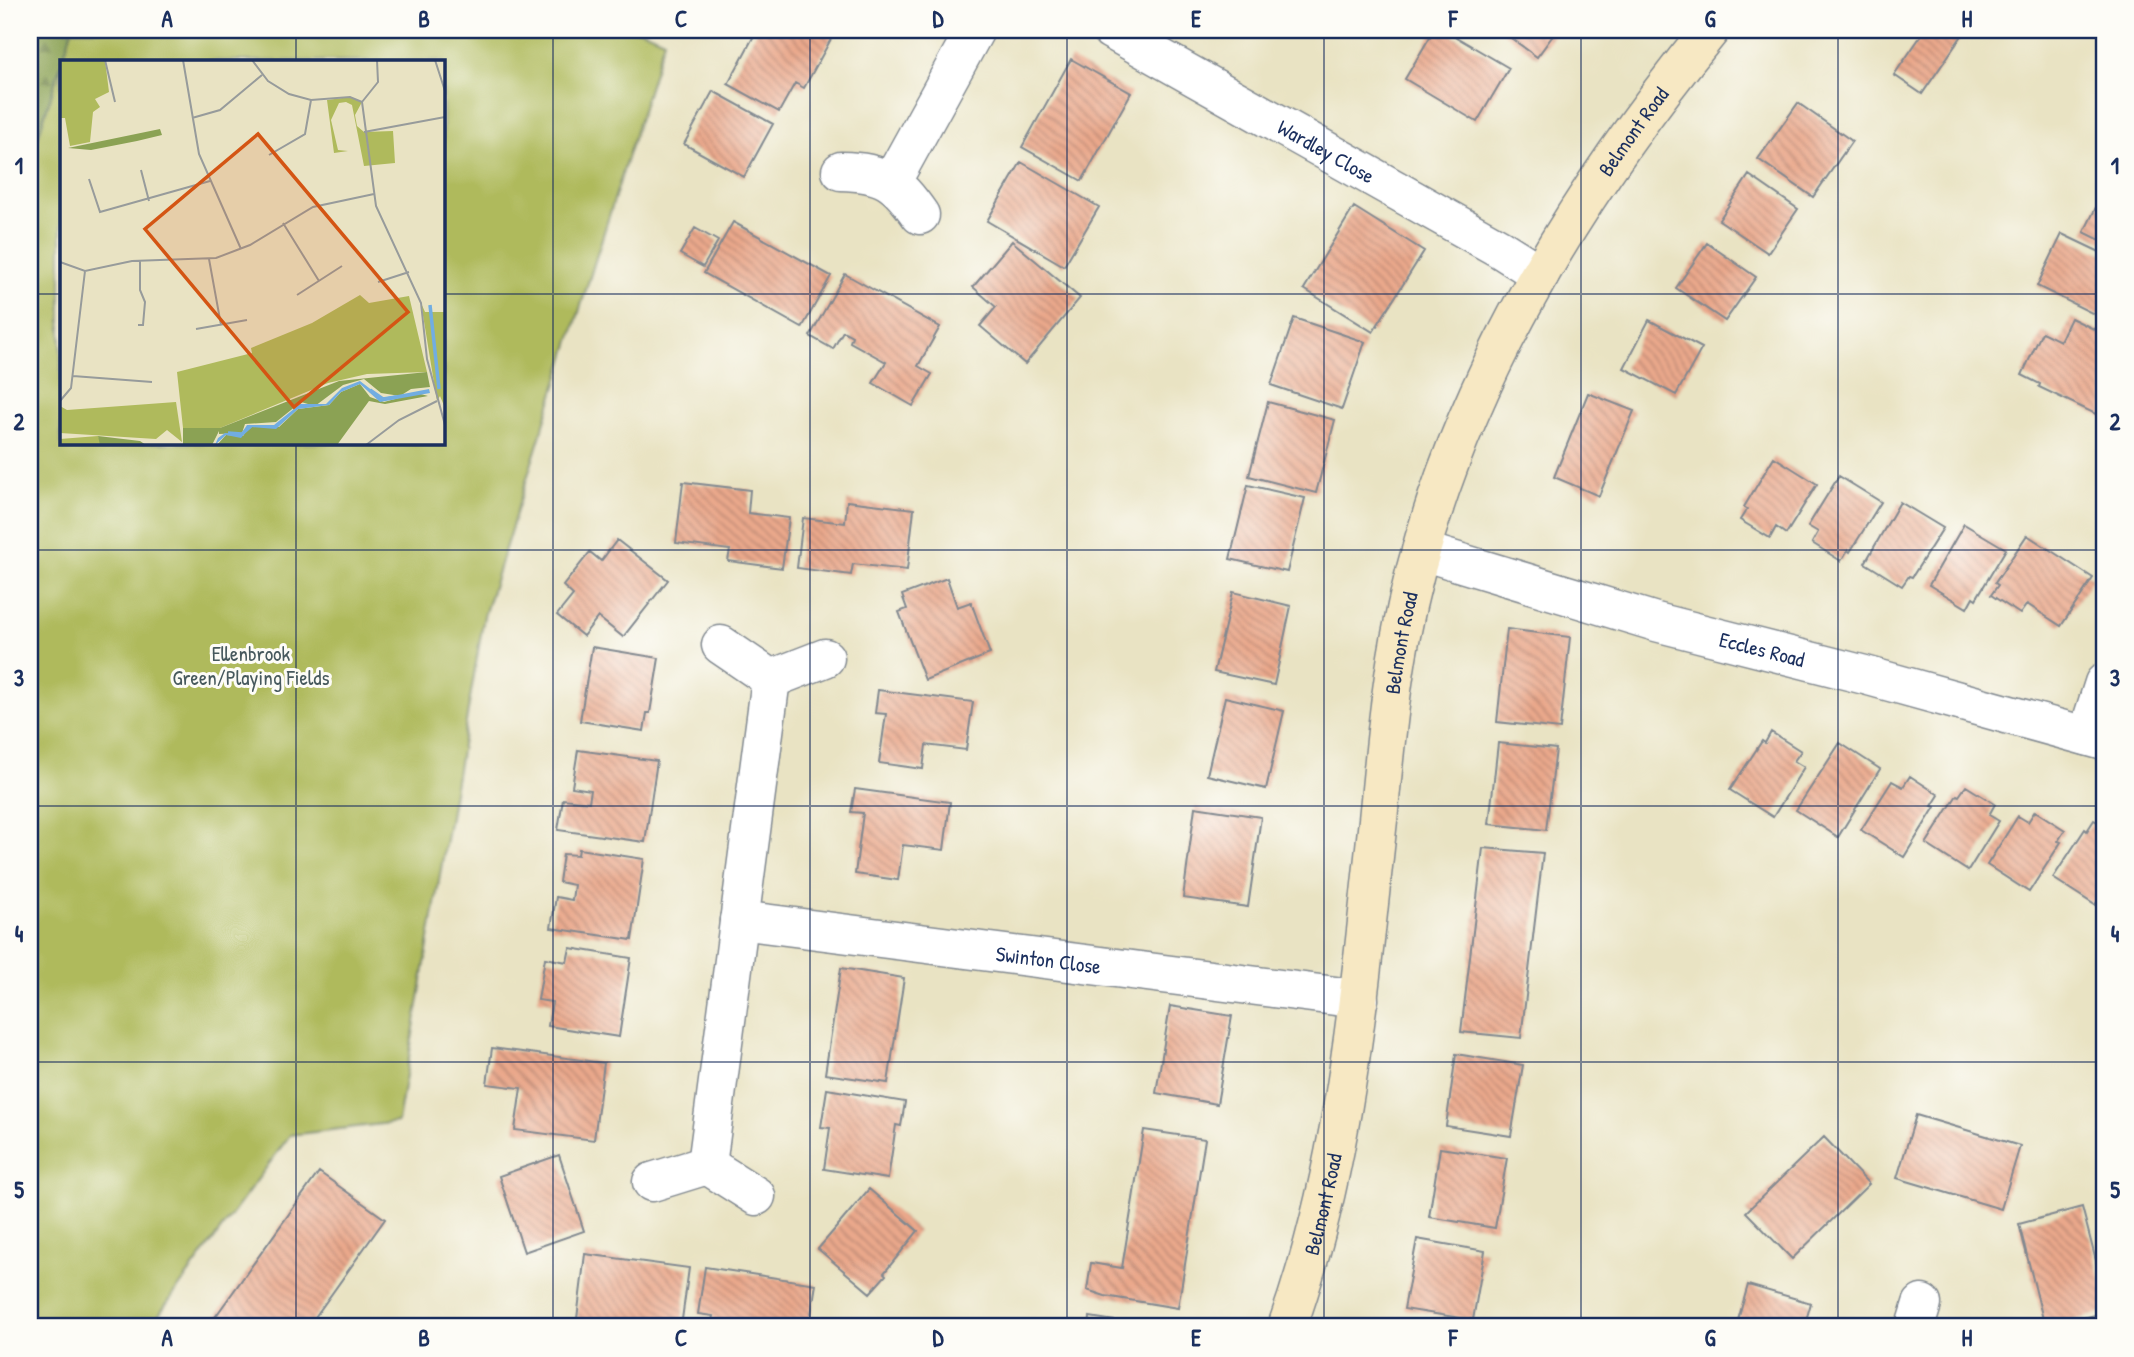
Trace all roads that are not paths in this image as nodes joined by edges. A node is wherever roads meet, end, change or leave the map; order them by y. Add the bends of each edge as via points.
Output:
1 (975, 30) edge
2 (1111, 30) edge
3 (1710, 30) edge
4 (841, 171) dead end
5 (892, 181) junction
6 (920, 215) dead end
7 (1541, 274) junction
8 (1422, 551) junction
9 (721, 645) dead end
10 (825, 658) dead end
11 (771, 679) junction
12 (2104, 684) edge
13 (2096, 738) edge
14 (739, 920) junction
15 (1359, 999) junction
16 (707, 1165) junction
17 (652, 1182) dead end
18 (756, 1196) dead end
19 (1287, 1327) edge

1 - 5 street
2 - 7 street, Wardley Close
3 - 7 street, Belmont Road via 1637,122
4 - 5 street
5 - 6 street
7 - 8 street, Belmont Road via 1483,385 1445,477
8 - 13 street, Eccles Road via 1656,622
8 - 15 street, Belmont Road via 1398,653
9 - 11 street
10 - 11 street
11 - 14 street
12 - 13 street
14 - 15 street, Swinton Close
14 - 16 street
15 - 19 street, Belmont Road via 1329,1184
16 - 17 street
16 - 18 street

